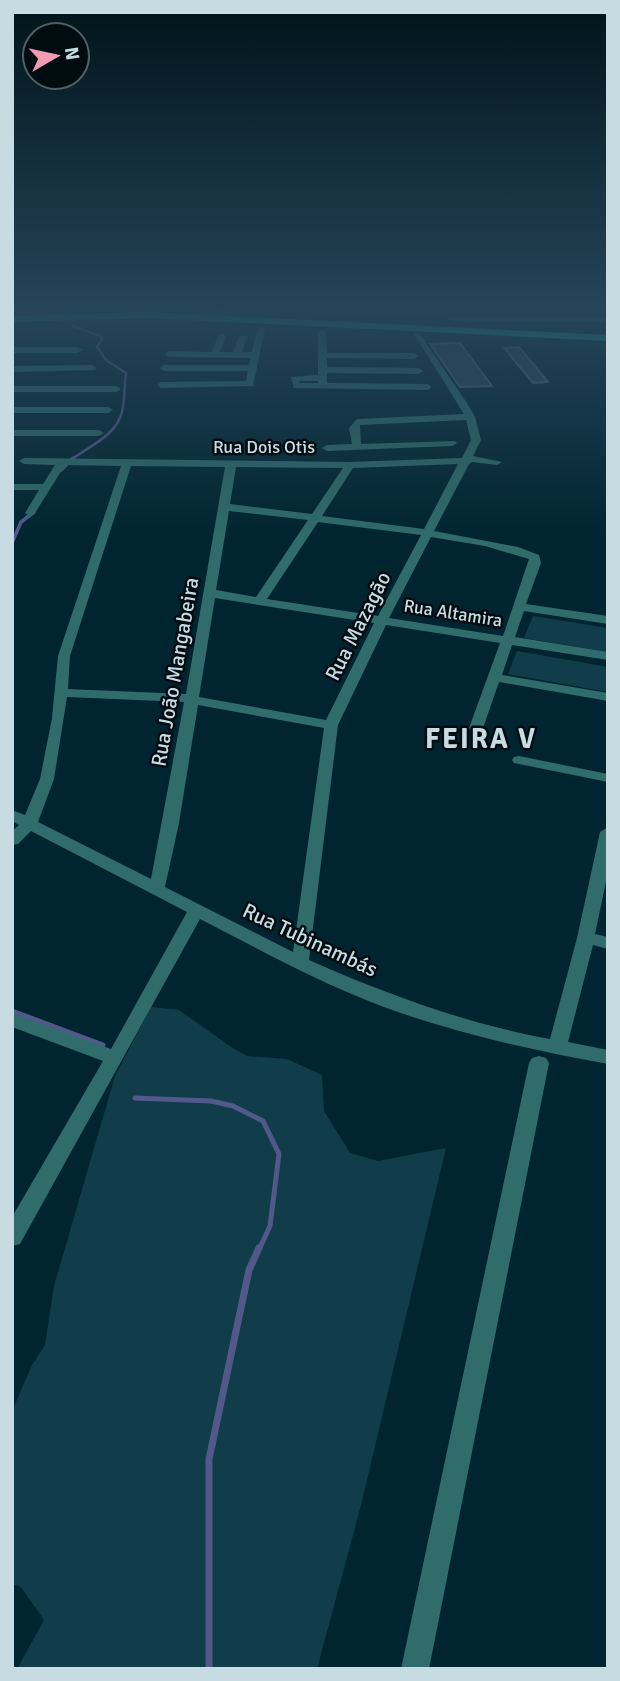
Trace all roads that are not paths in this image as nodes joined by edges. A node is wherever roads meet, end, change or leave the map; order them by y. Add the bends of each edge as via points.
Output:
1 (209, 384) edge
2 (398, 384) edge
3 (449, 384) edge
4 (161, 385) dead end
5 (428, 387) dead end
6 (12, 389) edge
7 (116, 389) dead end
8 (108, 410) dead end
9 (12, 411) edge
10 (470, 417) junction
11 (12, 433) edge
12 (99, 433) dead end
13 (452, 443) dead end
14 (476, 446) junction
15 (357, 447) junction
16 (327, 448) dead end
17 (24, 461) dead end
18 (68, 462) junction
19 (498, 462) dead end
20 (127, 464) junction
21 (231, 464) junction
22 (350, 465) junction
23 (12, 487) edge
24 (48, 487) junction
25 (225, 507) junction
26 (30, 513) dead end
27 (313, 519) junction
28 (428, 534) junction
29 (209, 593) junction
30 (260, 600) junction
31 (520, 607) junction
32 (382, 619) junction
33 (608, 620) edge
34 (508, 639) junction
35 (608, 656) edge
36 (493, 677) junction
37 (62, 693) junction
38 (608, 697) edge
39 (191, 699) junction
40 (331, 725) junction
41 (476, 728) dead end
42 (519, 760) dead end
43 (608, 778) edge
44 (12, 815) edge
45 (29, 824) junction
46 (608, 832) edge
47 (12, 840) edge
48 (156, 887) junction
49 (197, 910) junction
50 (586, 938) junction
51 (608, 943) edge
52 (300, 963) junction
53 (12, 1020) edge
54 (558, 1047) junction
55 (608, 1057) edge
56 (116, 1058) junction
57 (539, 1063) dead end
58 (20, 1209) edge
59 (12, 1237) edge
60 (415, 1669) edge

1 - 4 street
2 - 5 street
3 - 10 street
6 - 7 street
8 - 9 street
10 - 14 street
10 - 15 street via 357,422
11 - 12 street
13 - 15 street
14 - 19 street, Rua Dois Otis
14 - 22 street, Rua Dois Otis
14 - 28 street, Rua Mazagão
15 - 16 street
17 - 18 street, Rua Dois Otis
18 - 20 street, Rua Dois Otis
18 - 24 street
20 - 21 street, Rua Dois Otis
20 - 37 street via 64,656
21 - 22 street, Rua Dois Otis
21 - 25 street, Rua João Mangabeira
22 - 27 street
23 - 24 street
24 - 26 street
25 - 27 street
25 - 29 street, Rua João Mangabeira
27 - 28 street
27 - 30 street
28 - 31 street via 524,550 535,557
28 - 32 street, Rua Mazagão
29 - 30 street, Rua Altamira
29 - 39 street, Rua João Mangabeira
30 - 32 street, Rua Altamira
31 - 33 street
31 - 34 street
32 - 34 street, Rua Altamira
32 - 40 street, Rua Mazagão
34 - 35 street, Rua Altamira
34 - 36 street
36 - 38 street
36 - 41 street
37 - 39 street
37 - 45 street via 55,747
39 - 40 street
39 - 48 street, Rua João Mangabeira
40 - 52 street, Rua Mazagão
42 - 43 street
44 - 45 street, Rua Tubinambás
45 - 47 street
45 - 48 street, Rua Tubinambás
46 - 50 street
48 - 49 street, Rua Tubinambás
49 - 52 street, Rua Tubinambás
49 - 56 street
50 - 51 street
50 - 54 street
52 - 54 street, Rua Tubinambás via 402,1006
53 - 56 street
54 - 55 street, Rua Tubinambás
56 - 58 street
57 - 60 street
58 - 59 street

